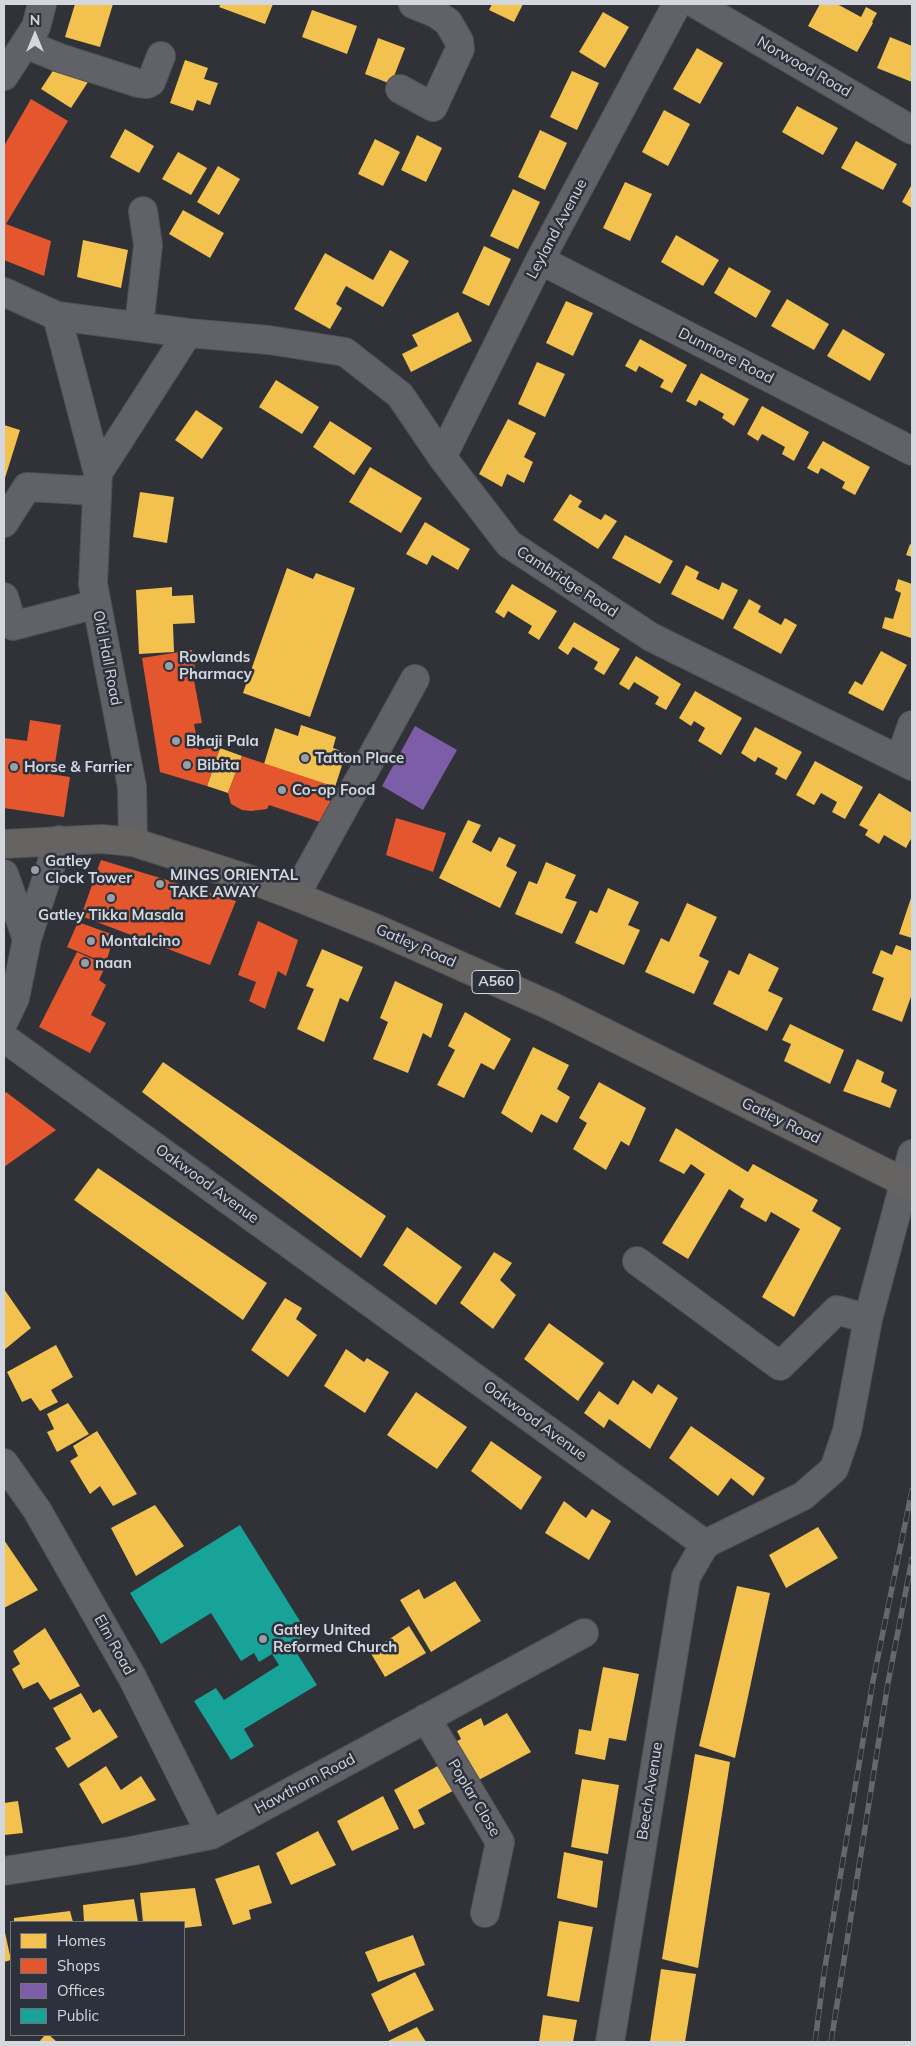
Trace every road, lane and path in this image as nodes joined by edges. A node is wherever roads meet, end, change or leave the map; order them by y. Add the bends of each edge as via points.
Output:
1 (42, 4) edge
2 (412, 4) edge
3 (676, 4) edge
4 (696, 4) edge
5 (162, 56) dead end
6 (11, 61) edge
7 (400, 89) dead end
8 (912, 130) edge
9 (142, 211) dead end
10 (540, 260) junction
11 (4, 292) edge
12 (57, 316) junction
13 (140, 326) junction
14 (188, 333) junction
15 (912, 451) edge
16 (442, 457) junction
17 (97, 482) junction
18 (4, 523) edge
19 (4, 597) edge
20 (97, 604) junction
21 (415, 679) dead end
22 (912, 725) edge
23 (906, 762) edge
24 (60, 840) junction
25 (133, 842) junction
26 (4, 844) edge
27 (4, 874) edge
28 (296, 896) junction
29 (26, 940) junction
30 (4, 1021) edge
31 (4, 1038) edge
32 (912, 1154) edge
33 (909, 1184) edge
34 (637, 1261) dead end
35 (868, 1319) junction
36 (4, 1463) edge
37 (705, 1544) junction
38 (584, 1633) dead end
39 (426, 1718) junction
40 (211, 1834) junction
41 (4, 1871) edge
42 (485, 1913) dead end
43 (610, 2042) edge

1 - 6 street via 36,27
2 - 7 street via 448,22 459,40 460,49 433,107
3 - 10 street, Leyland Avenue
4 - 8 street, Norwood Road
5 - 6 street via 151,82 147,84 60,58
9 - 13 street via 148,245
10 - 15 street, Dunmore Road
10 - 16 street, Leyland Avenue
11 - 12 street
12 - 13 street
12 - 17 street, Old Hall Road
13 - 14 street
14 - 16 street, Cambridge Road via 269,340 345,352 400,395
14 - 17 street
16 - 23 street, Cambridge Road via 509,544 651,636
17 - 18 street via 27,488
17 - 20 street, Old Hall Road via 93,584
19 - 20 street via 13,626
20 - 25 street, Old Hall Road via 132,786
21 - 28 street
22 - 23 street
24 - 25 main road, Gatley Road / A560
24 - 26 main road, Gatley Road / A560
24 - 29 street
25 - 28 main road, Gatley Road / A560
27 - 29 street
28 - 33 main road, Gatley Road / A560 via 552,1006
29 - 30 street via 15,998
31 - 37 street, Oakwood Avenue
32 - 33 street
33 - 35 street
34 - 35 street via 780,1366 837,1310
35 - 37 street via 847,1431 834,1468 803,1496
36 - 40 street, Elm Road via 37,1510 132,1677
37 - 43 street, Beech Avenue via 686,1577
38 - 39 street, Hawthorn Road
39 - 40 street, Hawthorn Road
39 - 42 street, Poplar Close via 500,1842
40 - 41 street, Hawthorn Road via 131,1852

